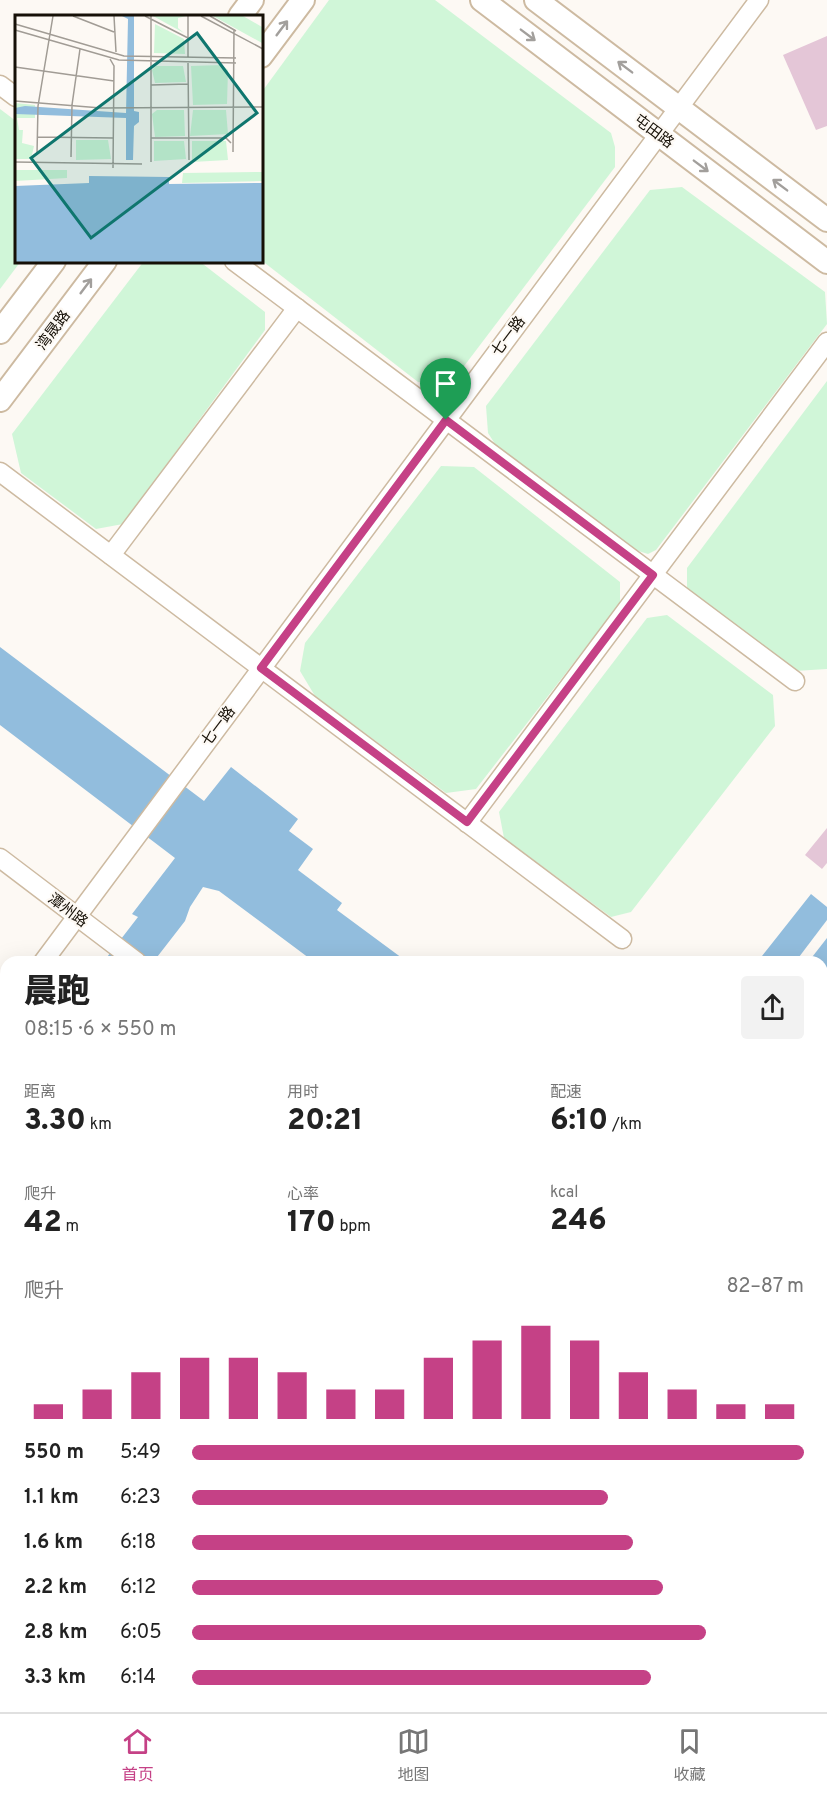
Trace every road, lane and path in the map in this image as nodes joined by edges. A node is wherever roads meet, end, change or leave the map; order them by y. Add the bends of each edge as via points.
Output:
1 (252, 0) edge
2 (303, 0) edge
3 (482, 0) edge
4 (536, 0) edge
5 (759, 0) edge
6 (241, 15) edge
7 (262, 55) edge
8 (0, 85) edge
9 (15, 97) edge
10 (678, 108) junction
11 (659, 134) junction
12 (827, 220) edge
13 (53, 262) edge
14 (104, 262) edge
15 (235, 262) edge
16 (827, 262) edge
17 (297, 308) junction
18 (0, 332) edge
19 (827, 342) edge
20 (0, 400) edge
21 (446, 420) junction
22 (0, 472) edge
23 (111, 555) junction
24 (653, 575) junction
25 (261, 668) junction
26 (795, 681) dead end
27 (467, 822) junction
28 (0, 858) edge
29 (77, 917) junction
30 (622, 939) dead end
31 (48, 956) edge
32 (129, 956) edge

1 - 6 main road
7 -> 2 main road
3 -> 11 main road, 屯田路
10 -> 4 main road
5 - 10 street, 七一路
8 - 9 street
10 - 11 street, 七一路
12 -> 10 main road
11 -> 16 main road, 屯田路
11 - 21 street, 七一路
13 - 18 main road
20 -> 14 main road, 湾晟路
15 - 17 street
17 - 21 street
17 - 23 street
19 - 24 street
21 - 24 street
21 - 25 street, 七一路
22 - 23 street
23 - 25 street
24 - 26 street
24 - 27 street
25 - 27 street
25 - 29 street, 七一路
27 - 30 street
28 - 29 street, 潭州路
29 - 31 street, 七一路
29 - 32 street, 潭州路

